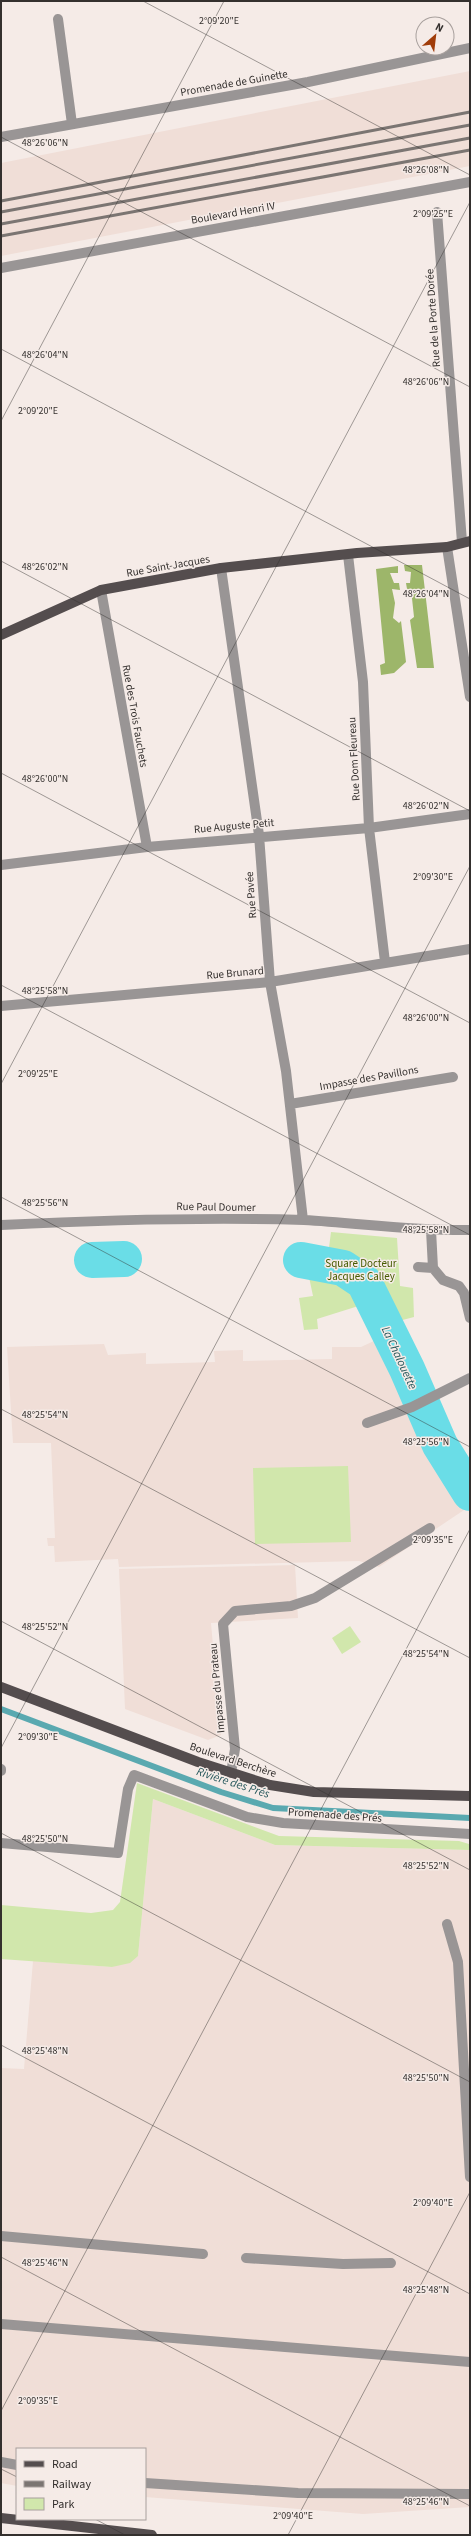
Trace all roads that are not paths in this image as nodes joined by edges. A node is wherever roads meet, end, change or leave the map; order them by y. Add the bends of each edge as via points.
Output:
1 (58, 19) dead end
2 (470, 48) edge
3 (72, 124) junction
4 (1, 137) edge
5 (470, 182) edge
6 (437, 212) dead end
7 (1, 268) edge
8 (466, 542) edge
9 (447, 547) junction
10 (348, 554) junction
11 (221, 568) junction
12 (101, 590) junction
13 (1, 635) edge
14 (470, 697) edge
15 (470, 814) edge
16 (369, 828) junction
17 (259, 835) junction
18 (147, 847) junction
19 (1, 865) edge
20 (470, 948) edge
21 (385, 962) junction
22 (270, 982) junction
23 (1, 1006) edge
24 (453, 1077) dead end
25 (290, 1104) junction
26 (303, 1220) junction
27 (1, 1225) edge
28 (430, 1230) junction
29 (470, 1230) edge
30 (418, 1267) dead end
31 (433, 1268) junction
32 (470, 1318) edge
33 (470, 1378) edge
34 (367, 1424) dead end
35 (430, 1528) dead end
36 (1, 1687) edge
37 (231, 1773) junction
38 (470, 1796) edge
39 (470, 1834) edge
40 (1, 1843) edge
41 (447, 1924) dead end
42 (470, 2177) edge
43 (1, 2236) edge
44 (203, 2254) dead end
45 (246, 2258) dead end
46 (391, 2263) dead end
47 (1, 2324) edge
48 (470, 2362) edge
49 (1, 2462) edge
50 (16, 2465) edge
51 (146, 2483) edge
52 (470, 2494) edge
53 (1, 2518) edge
54 (16, 2520) edge
55 (19, 2520) edge
56 (152, 2535) edge

1 - 3 street
2 - 3 street, Promenade de Guinette via 308,82
3 - 4 street, Promenade de Guinette
5 - 7 street, Boulevard Henri IV
6 - 8 street, Rue de la Porte Dorée
8 - 9 main road, Rue Saint-Jacques
9 - 10 main road, Rue Saint-Jacques
9 - 14 street
10 - 11 main road, Rue Saint-Jacques
10 - 16 street, Rue Dom Fleureau via 362,682
11 - 12 main road, Rue Saint-Jacques
11 - 17 street, Rue Pavée
12 - 13 main road, Rue Saint-Jacques
12 - 18 street, Rue des Trois Fauchets
15 - 16 street, Rue Auguste Petit
16 - 17 street, Rue Auguste Petit
16 - 21 street, Rue Dom Fleureau
17 - 18 street, Rue Auguste Petit
17 - 22 street, Rue Pavée
18 - 19 street, Rue Auguste Petit
20 - 21 street, Rue Brunard
21 - 22 street, Rue Brunard
22 - 23 street, Rue Brunard
22 - 25 street, Rue Pavée
24 - 25 street, Impasse des Pavillons
25 - 26 street, Rue Pavée
26 - 27 street, Rue Paul Doumer via 156,1219
26 - 28 street, Rue Paul Doumer
28 - 29 street, Rue Paul Doumer
28 - 31 street
30 - 31 street
31 - 32 street via 443,1280 459,1286 464,1294
33 - 34 street via 435,1397
35 - 37 street, Impasse du Prateau via 315,1598 290,1606 235,1612 223,1624 235,1749
36 - 37 main road, Boulevard Berchère
37 - 38 main road, Boulevard Berchère via 270,1785 314,1792
39 - 40 street, Promenade des Prés via 283,1824 247,1817 134,1775 128,1789 118,1853
41 - 42 street via 458,1962
43 - 44 street
45 - 46 street via 343,2264
47 - 48 street
49 - 50 street
51 - 52 street via 298,2493
53 - 54 main road
55 - 56 main road

